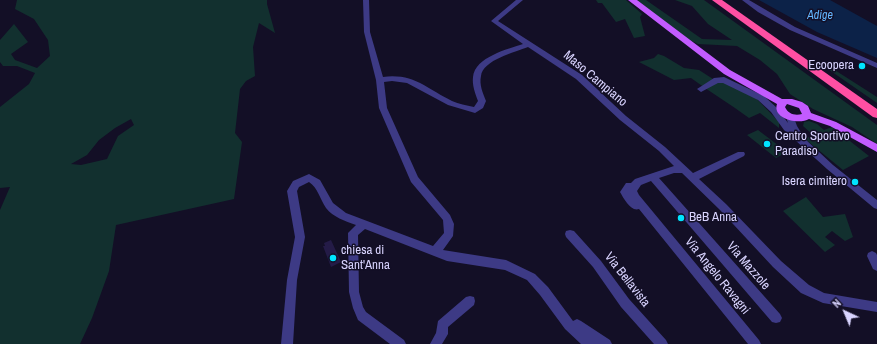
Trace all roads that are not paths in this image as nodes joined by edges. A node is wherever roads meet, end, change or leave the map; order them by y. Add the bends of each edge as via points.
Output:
1 (366, 0) edge
2 (520, 0) edge
3 (632, 0) edge
4 (716, 0) edge
5 (723, 0) edge
6 (745, 0) edge
7 (529, 44) junction
8 (877, 66) edge
9 (380, 80) junction
10 (701, 89) dead end
11 (782, 103) junction
12 (877, 108) edge
13 (877, 114) edge
14 (807, 115) junction
15 (790, 117) junction
16 (802, 141) junction
17 (877, 148) edge
18 (741, 154) dead end
19 (683, 170) junction
20 (653, 176) junction
21 (692, 178) junction
22 (633, 187) junction
23 (877, 205) edge
24 (364, 224) junction
25 (570, 234) dead end
26 (435, 251) junction
27 (673, 251) dead end
28 (872, 256) dead end
29 (877, 266) edge
30 (470, 301) dead end
31 (877, 307) edge
32 (563, 317) junction
33 (776, 318) dead end
34 (287, 344) edge
35 (400, 344) edge
36 (436, 344) edge
37 (590, 344) edge
38 (606, 344) edge
39 (662, 344) edge
40 (755, 344) edge

1 - 9 street via 367,32
2 - 7 street, Maso Campiano via 494,20
3 - 11 main road via 727,72
4 - 13 highway
5 - 12 highway
6 - 8 street via 791,28
7 - 9 street via 495,58 478,70 476,77 482,101 475,110 448,102 413,81 392,78
7 - 19 street, Maso Campiano via 579,77
9 - 26 street via 383,108 414,179 451,226 449,236
10 - 16 street via 717,80 724,80 761,98
11 - 14 main road via 790,101 800,105 807,111
11 - 15 main road via 781,110
14 - 15 main road via 797,119
14 - 17 main road via 833,124
15 - 16 street
16 - 23 street
18 - 21 street
19 - 20 street via 674,169
19 - 21 street, Maso Campiano
20 - 22 street
20 - 33 street, Via Mazzole
21 - 31 street, Maso Campiano via 805,289 822,298
22 - 27 street, Via Angelo Ravagni via 626,188 627,196
22 - 40 street, Via Angelo Ravagni via 632,191 636,198
24 - 26 street
24 - 34 street via 331,208 319,185 312,179 301,181 294,187 300,237 292,280
24 - 35 street via 353,233 354,292 358,308 362,316
25 - 39 street, Via Bellavista via 597,264 625,303
26 - 32 street via 447,256 506,265 518,270 531,277
28 - 29 street
30 - 36 street via 442,325 442,334
32 - 37 street
32 - 38 street

